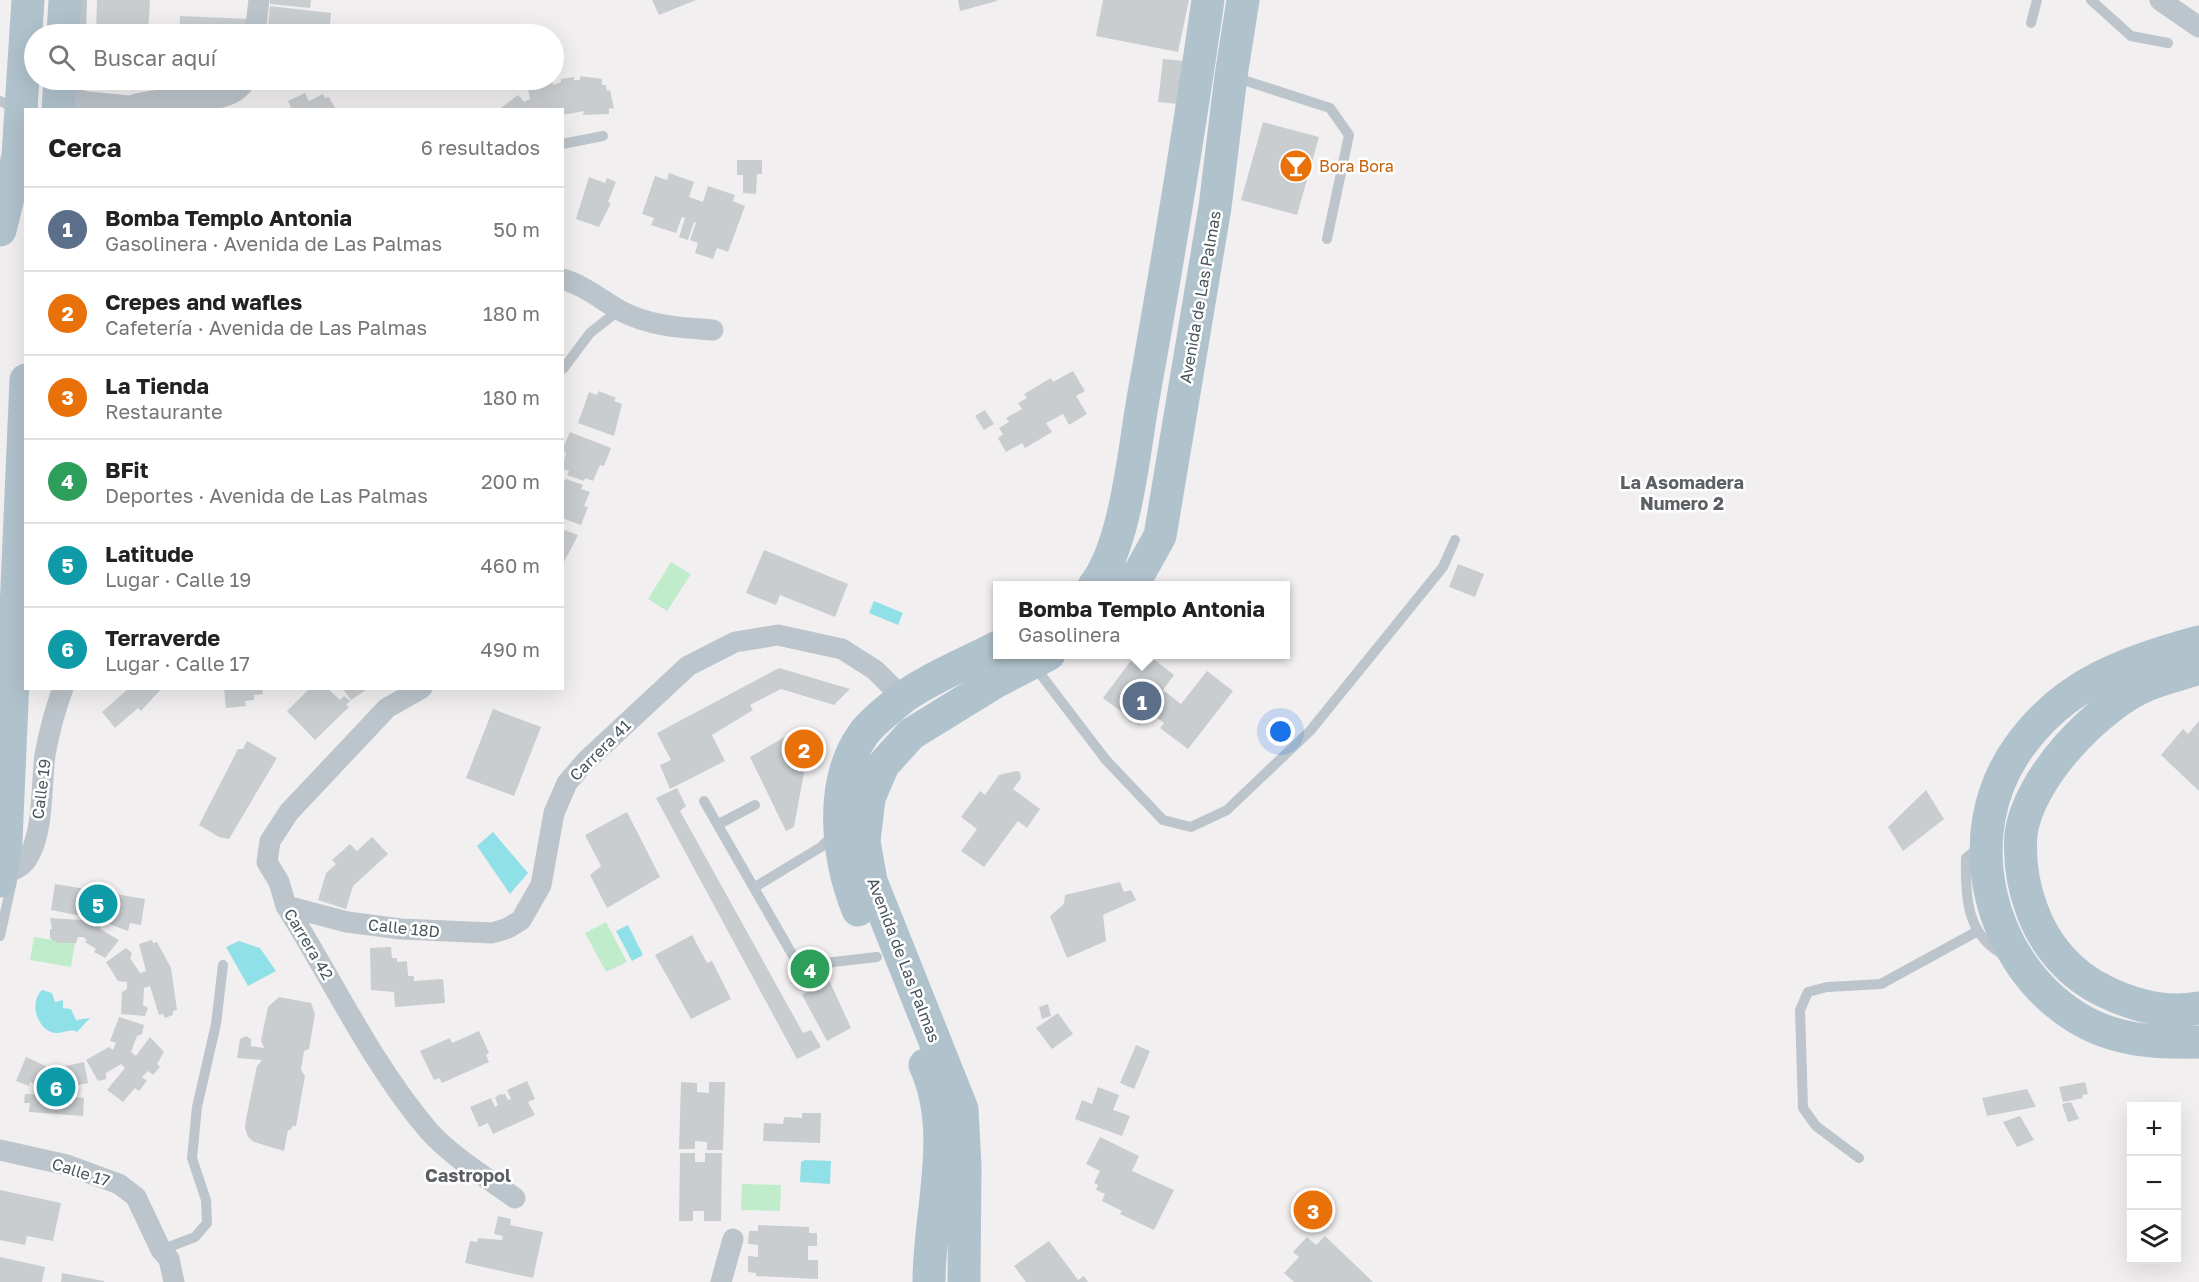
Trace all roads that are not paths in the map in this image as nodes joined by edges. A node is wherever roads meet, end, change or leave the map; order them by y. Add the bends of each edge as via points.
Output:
1 (28, 0) edge
2 (65, 0) edge
3 (82, 0) edge
4 (259, 0) edge
5 (1208, 0) edge
6 (1243, 0) edge
7 (2037, 0) edge
8 (2091, 0) edge
9 (2160, 0) edge
10 (2031, 22) dead end
11 (64, 24) edge
12 (81, 24) edge
13 (256, 24) edge
14 (2199, 27) edge
15 (2168, 43) dead end
16 (1231, 76) junction
17 (238, 90) edge
18 (69, 96) edge
19 (196, 105) edge
20 (145, 107) edge
21 (7, 108) edge
22 (603, 136) dead end
23 (564, 144) edge
24 (11, 155) edge
25 (0, 230) edge
26 (1327, 239) dead end
27 (564, 280) edge
28 (619, 310) junction
29 (713, 330) dead end
30 (564, 368) edge
31 (24, 426) edge
32 (1455, 540) dead end
33 (1098, 581) edge
34 (1132, 581) edge
35 (2199, 621) edge
36 (2199, 642) edge
37 (24, 647) edge
38 (993, 650) edge
39 (2151, 655) junction
40 (1041, 659) edge
41 (2199, 668) edge
42 (62, 690) edge
43 (418, 690) edge
44 (903, 698) junction
45 (704, 801) dead end
46 (755, 805) dead end
47 (719, 824) junction
48 (840, 827) junction
49 (1986, 842) junction
50 (4, 875) edge
51 (755, 887) junction
52 (286, 906) junction
53 (521, 920) joint
54 (1976, 932) junction
55 (0, 936) edge
56 (877, 957) junction
57 (2019, 962) junction
58 (223, 965) dead end
59 (2199, 1008) edge
60 (2199, 1042) edge
61 (0, 1150) edge
62 (1859, 1158) dead end
63 (515, 1198) dead end
64 (733, 1239) dead end
65 (161, 1250) junction
66 (174, 1282) edge
67 (721, 1282) edge
68 (930, 1282) edge
69 (964, 1282) edge

1 - 21 main road
2 - 11 main road
3 - 12 lane
4 - 13 street
5 - 33 main road via 1171,243 1125,497 1113,552
6 - 16 main road, Avenida de Las Palmas
7 - 10 lane
8 - 15 lane via 2131,36
9 - 14 street
16 - 26 lane via 1330,108 1342,121 1349,135
16 - 34 main road, Avenida de Las Palmas via 1215,207 1160,536
17 - 19 street
18 - 20 street
19 - 20 street via 172,99
21 - 24 main road
22 - 23 lane
24 - 25 main road
27 - 28 street
28 - 29 street via 675,328
28 - 30 lane via 590,333
31 - 50 main road
32 - 40 lane via 1443,567 1310,731 1227,810 1191,826 1163,820 1106,760
35 - 39 main road via 2180,629
36 - 39 main road
37 - 50 lane
38 - 44 main road, Avenida de Las Palmas
39 - 49 main road via 2109,670 2083,685 2044,717 2002,775 1991,806
40 - 69 main road, Avenida de Las Palmas via 911,734 884,765 869,798 864,841 871,881 962,1109
41 - 59 main road via 2146,685 2114,703 2088,726 2032,798 2022,832 2021,861 2025,894 2036,922 2056,955 2072,970 2125,1001 2174,1010
42 - 50 street, Calle 19 via 45,755 35,842 27,860
43 - 52 street, Carrera 42 via 387,708 289,812 270,841 267,862 279,882
44 - 48 main road, Avenida de Las Palmas via 864,734 846,769
44 - 53 street, Carrera 41 via 875,670 842,649 778,635 735,642 688,666 567,783 554,813 541,885
45 - 47 lane
46 - 47 lane
47 - 51 lane
48 - 51 lane via 820,847
48 - 56 main road, Avenida de Las Palmas via 848,879
49 - 54 lane via 1966,858 1965,885
49 - 57 main road via 1987,883
50 - 55 lane
51 - 56 lane via 800,968
52 - 53 street, Calle 18D via 347,922 462,933 492,933
52 - 63 street, Carrera 42 via 380,1063 428,1130
54 - 57 lane via 1992,950
54 - 62 lane via 1881,984 1808,992 1800,1010 1803,1108 1816,1126
56 - 68 main road, Avenida de Las Palmas via 934,1092 941,1147 930,1244
57 - 60 main road via 2046,995 2078,1018 2111,1034 2151,1043
58 - 65 lane via 216,1024 197,1107 192,1158 206,1200 207,1223 195,1237
61 - 65 street, Calle 17 via 67,1165 119,1184 136,1197
64 - 67 street
65 - 66 street, Calle 17 via 169,1259

